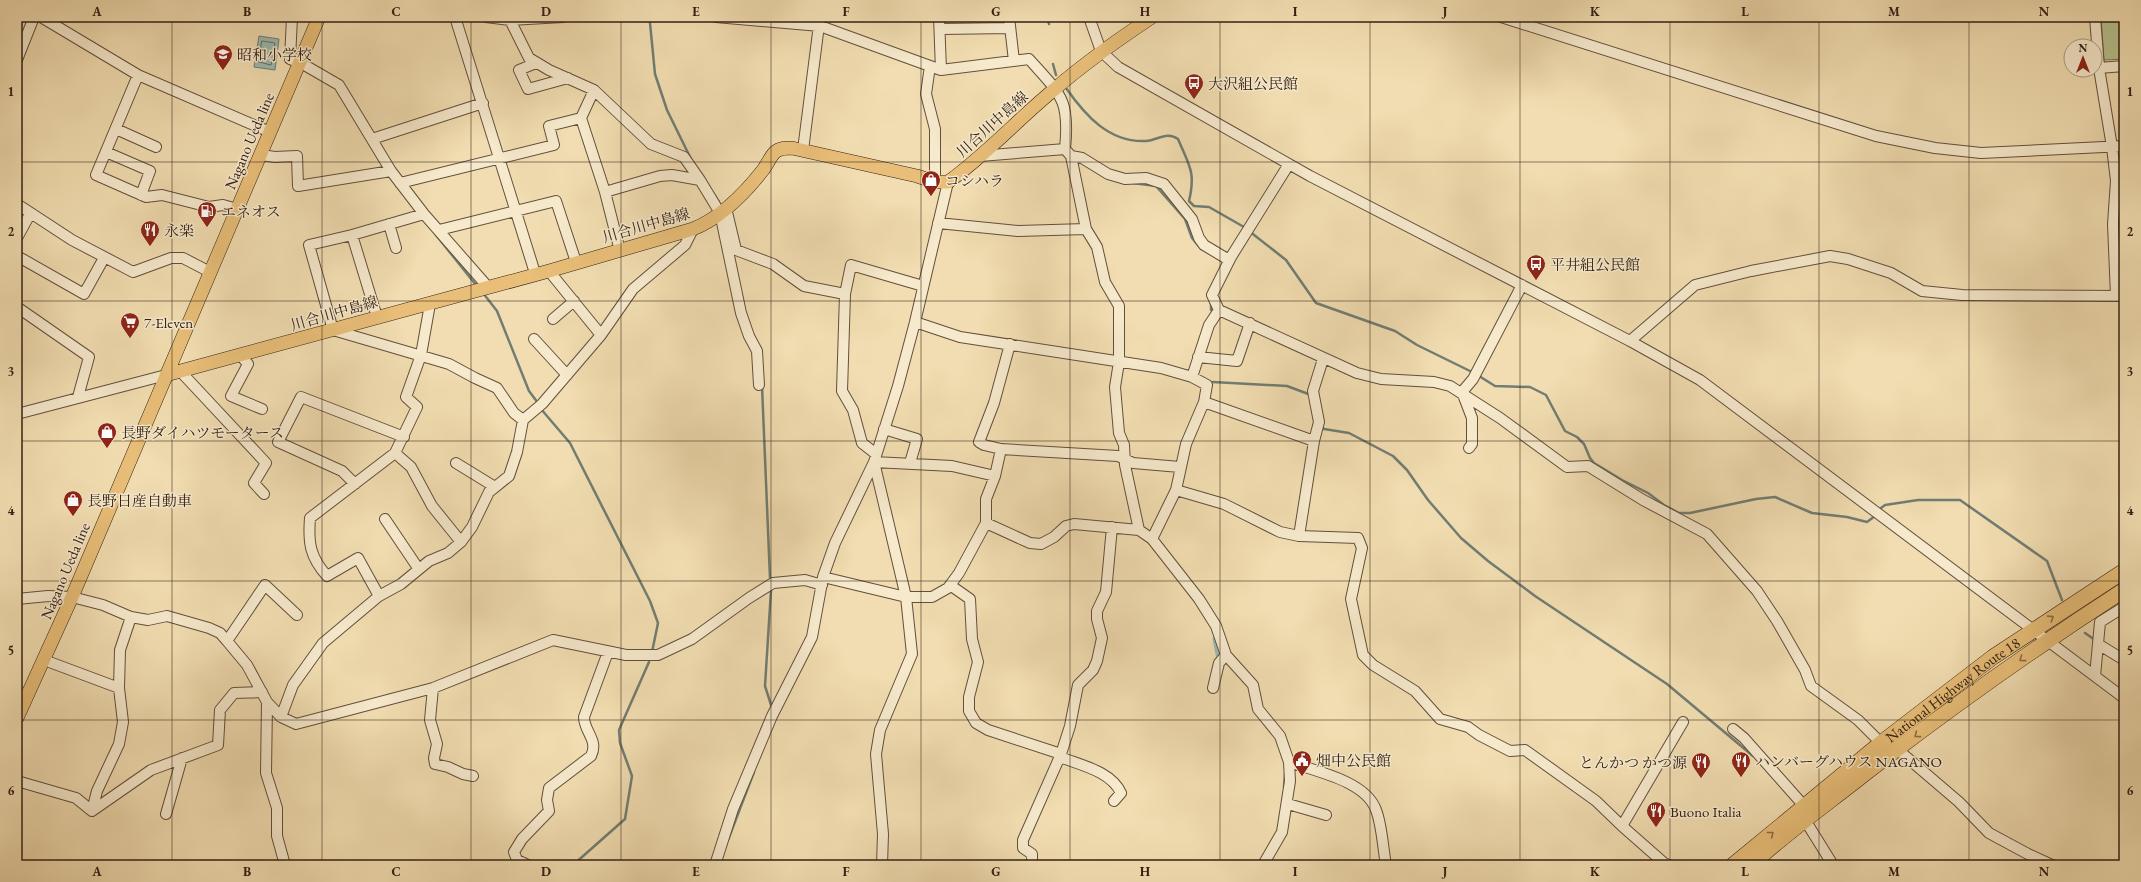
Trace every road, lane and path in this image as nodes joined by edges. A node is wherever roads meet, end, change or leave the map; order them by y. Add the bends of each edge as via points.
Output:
1 (34, 17) edge
2 (41, 17) edge
3 (292, 17) edge
4 (319, 17) edge
5 (455, 17) edge
6 (486, 17) edge
7 (563, 17) edge
8 (716, 17) edge
9 (939, 17) edge
10 (1008, 17) edge
11 (1089, 17) edge
12 (1152, 17) edge
13 (1501, 17) edge
14 (2095, 17) edge
15 (510, 20) junction
16 (820, 22) edge
17 (1010, 28) junction
18 (940, 29) junction
19 (2097, 38) edge
20 (1101, 51) junction
21 (17, 60) edge
22 (1014, 61) junction
23 (300, 63) junction
24 (536, 63) junction
25 (930, 66) junction
26 (2124, 66) edge
27 (2103, 68) edge
28 (941, 70) junction
29 (138, 75) junction
30 (568, 78) junction
31 (2101, 78) edge
32 (1055, 88) junction
33 (594, 90) junction
34 (483, 103) junction
35 (582, 118) junction
36 (116, 129) junction
37 (270, 132) junction
38 (372, 139) junction
39 (2124, 146) edge
40 (156, 147) dead end
41 (2112, 147) junction
42 (803, 150) junction
43 (106, 152) junction
44 (1068, 152) junction
45 (261, 155) junction
46 (980, 156) junction
47 (500, 158) junction
48 (1289, 164) junction
49 (391, 171) junction
50 (700, 180) junction
51 (935, 182) junction
52 (948, 182) junction
53 (400, 183) junction
54 (605, 192) junction
55 (141, 195) junction
56 (17, 204) edge
57 (237, 209) junction
58 (723, 210) junction
59 (515, 211) junction
60 (30, 214) junction
61 (424, 214) junction
62 (938, 223) junction
63 (389, 224) junction
64 (693, 229) junction
65 (1086, 229) junction
66 (439, 230) junction
67 (352, 235) junction
68 (17, 238) edge
69 (396, 248) dead end
70 (620, 250) junction
71 (17, 256) edge
72 (104, 258) junction
73 (1229, 260) junction
74 (576, 262) junction
75 (549, 271) junction
76 (210, 272) junction
77 (535, 273) junction
78 (1522, 285) junction
79 (924, 286) junction
80 (488, 287) junction
81 (844, 294) junction
82 (2120, 296) edge
83 (574, 301) junction
84 (430, 304) junction
85 (17, 307) edge
86 (1219, 310) junction
87 (377, 317) junction
88 (553, 319) dead end
89 (915, 322) junction
90 (1250, 323) junction
91 (333, 330) junction
92 (601, 335) junction
93 (534, 339) dead end
94 (1630, 341) junction
95 (1010, 344) junction
96 (421, 355) junction
97 (241, 356) junction
98 (1198, 357) junction
99 (1323, 359) junction
100 (1119, 362) junction
101 (181, 372) junction
102 (166, 375) junction
103 (567, 375) junction
104 (1192, 377) junction
105 (758, 385) dead end
106 (1462, 392) junction
107 (78, 397) junction
108 (1204, 402) junction
109 (262, 409) dead end
110 (17, 414) edge
111 (523, 420) junction
112 (884, 429) junction
113 (404, 437) junction
114 (1314, 441) junction
115 (1469, 448) dead end
116 (1001, 449) junction
117 (395, 453) junction
118 (875, 458) junction
119 (1125, 458) junction
120 (456, 463) dead end
121 (910, 463) junction
122 (1180, 467) junction
123 (995, 476) junction
124 (355, 484) junction
125 (495, 488) junction
126 (1176, 490) junction
127 (264, 494) dead end
128 (385, 519) dead end
129 (986, 523) junction
130 (1112, 527) junction
131 (1139, 530) junction
132 (1299, 536) junction
133 (1152, 539) junction
134 (461, 542) junction
135 (418, 568) junction
136 (2124, 571) edge
137 (822, 581) junction
138 (950, 584) junction
139 (2124, 590) edge
140 (379, 596) junction
141 (72, 597) junction
142 (906, 597) junction
143 (17, 599) edge
144 (2124, 607) edge
145 (297, 615) dead end
146 (131, 617) junction
147 (2034, 629) junction
148 (2048, 640) junction
149 (227, 641) junction
150 (2098, 644) junction
151 (608, 652) junction
152 (1226, 655) junction
153 (44, 660) junction
154 (2124, 660) edge
155 (2095, 676) junction
156 (119, 688) junction
157 (433, 688) junction
158 (1213, 688) dead end
159 (262, 692) junction
160 (2124, 698) edge
161 (267, 702) junction
162 (281, 717) junction
163 (17, 718) edge
164 (1683, 722) dead end
165 (1733, 729) dead end
166 (1881, 743) junction
167 (1897, 749) junction
168 (1060, 755) junction
169 (182, 758) junction
170 (1289, 762) junction
171 (473, 776) dead end
172 (17, 782) edge
173 (1114, 800) dead end
174 (1288, 804) junction
175 (92, 811) junction
176 (1805, 813) junction
177 (166, 814) dead end
178 (1326, 815) dead end
179 (1622, 826) junction
180 (284, 865) edge
181 (528, 865) edge
182 (715, 865) edge
183 (882, 865) edge
184 (1032, 865) edge
185 (1263, 865) edge
186 (1386, 865) edge
187 (1669, 865) edge
188 (1733, 865) edge
189 (1751, 865) edge
190 (1833, 865) edge
191 (2052, 865) edge

1 - 21 street
2 - 29 street
3 - 23 street via 290,59
4 - 23 main road, Nagano Ueda line
5 - 34 street
6 - 15 street
7 - 15 street
8 - 16 street
9 - 18 street
10 - 17 street
11 - 20 street
12 - 20 main road, 川合川中島線
13 - 41 street via 1876,136 1935,148 1981,153
14 - 19 street
15 - 24 street via 529,58
16 - 25 street
16 - 42 street
17 - 18 street
17 - 22 street
18 - 28 street
20 - 32 main road, 川合川中島線
20 - 48 street via 1118,67
22 - 28 street
22 - 32 street via 1029,58
23 - 37 main road, Nagano Ueda line
23 - 38 street via 339,85
24 - 30 street
24 - 30 street via 519,70 528,89
25 - 28 street
25 - 51 street via 926,94 935,129
26 - 27 street
29 - 36 street
29 - 37 street
30 - 33 street
31 - 41 street
32 - 44 street via 1067,112
32 - 46 main road, 川合川中島線
33 - 35 street
33 - 50 street via 651,144 684,156
34 - 38 street
34 - 47 street
35 - 47 street via 549,126 554,145
35 - 54 street
36 - 40 street
36 - 43 street
37 - 45 main road, Nagano Ueda line
38 - 49 street
39 - 41 street
41 - 82 street via 2116,181 2113,224
42 - 51 main road, 川合川中島線
42 - 58 main road, 川合川中島線 via 781,148 774,153 764,170
43 - 55 street via 150,171
43 - 55 street via 96,175
44 - 46 street
44 - 65 street
44 - 73 street via 1108,174 1125,179 1146,178 1164,184 1192,219 1204,245
45 - 49 street via 297,156 298,186
45 - 57 main road, Nagano Ueda line
46 - 52 main road, 川合川中島線
47 - 53 street
47 - 59 street
48 - 73 street
48 - 78 street
49 - 53 street
50 - 54 street via 672,175 660,176
50 - 58 street
51 - 52 main road, 川合川中島線
52 - 62 street
53 - 61 street
54 - 70 street
55 - 57 street via 162,196
56 - 60 street
57 - 76 main road, Nagano Ueda line
58 - 64 main road, 川合川中島線
58 - 81 street via 736,250 773,264 804,286
58 - 105 street via 741,313 757,351
59 - 66 street
59 - 74 street via 556,201
59 - 77 street
60 - 68 street
60 - 72 street
61 - 63 street
61 - 66 street
62 - 65 street via 1018,231
62 - 79 street
63 - 67 street
63 - 69 street
64 - 70 main road, 川合川中島線
64 - 92 street via 685,245 633,289
65 - 100 street via 1097,247 1105,282 1119,306
66 - 80 street
67 - 87 street
67 - 91 street via 309,246
70 - 74 main road, 川合川中島線
71 - 72 street via 84,294
72 - 76 street via 133,272 171,258 183,258
73 - 86 street via 1212,295
74 - 75 main road, 川合川中島線
75 - 77 main road, 川合川中島線
75 - 83 street
76 - 102 main road, Nagano Ueda line
77 - 80 main road, 川合川中島線
78 - 94 street
78 - 106 street via 1473,379
79 - 81 street via 851,265
79 - 89 street
80 - 84 main road, 川合川中島線
81 - 118 street via 842,391 853,410 862,443
82 - 94 street via 1962,295 1922,291 1891,273 1830,256 1695,285
83 - 88 street
83 - 92 street
84 - 87 main road, 川合川中島線
84 - 96 street
85 - 107 street via 89,357
86 - 90 street
86 - 98 street via 1209,325
87 - 91 main road, 川合川中島線
89 - 95 street via 960,336
89 - 112 street
90 - 98 street via 1236,361
90 - 99 street
91 - 96 street
91 - 97 main road, 川合川中島線
92 - 103 street
93 - 103 street
94 - 147 street via 1700,380
95 - 100 street
95 - 116 street via 994,403 979,442
96 - 111 street via 449,364 497,388 514,414
96 - 113 street via 406,397 417,408
97 - 101 main road, 川合川中島線
97 - 109 street via 248,364 231,396
98 - 104 street
99 - 106 street via 1357,373 1381,379 1434,382
99 - 114 street via 1313,391 1319,422
100 - 104 street via 1161,368
100 - 119 street via 1115,387 1119,433 1124,445
101 - 102 main road, 川合川中島線
101 - 127 street via 266,463 254,483
102 - 107 street
102 - 141 main road, Nagano Ueda line
103 - 111 street via 542,404
104 - 108 street via 1207,385
106 - 115 street via 1472,418 1472,444
106 - 166 street via 1567,467 1588,466 1706,534 1752,585 1777,620 1811,686 1858,720
107 - 110 street
108 - 114 street
108 - 122 street via 1186,444
111 - 125 street via 509,476
112 - 118 street
112 - 121 street via 917,439
113 - 117 street
113 - 124 street via 301,397 278,442 342,471
114 - 132 street
116 - 119 street via 1064,451
116 - 123 street
117 - 124 street
117 - 134 street via 411,467 432,506
118 - 121 street
118 - 137 street via 835,543
118 - 142 street
119 - 122 street via 1133,463
119 - 131 street
120 - 125 street
121 - 123 street via 952,466
122 - 126 street
123 - 129 street via 986,499
124 - 140 street via 310,518 311,550 316,564 326,576 358,558
125 - 134 street via 489,492 472,527
126 - 132 street via 1224,504 1280,532
126 - 133 street
128 - 135 street
129 - 130 street via 1030,543 1041,544 1066,526 1074,524
129 - 138 street
130 - 131 street
130 - 168 street via 1106,592 1097,612 1102,638 1093,670 1078,685 1070,726
131 - 133 street
132 - 179 street via 1358,538 1362,548 1351,599 1362,655 1373,665 1415,691 1440,719 1468,726 1479,736 1510,751 1525,750 1596,801
133 - 152 street via 1199,599 1216,626
134 - 135 street via 448,553
135 - 140 street via 401,584
147 -> 136 highway, National Highway Route 18
137 - 142 street
137 - 151 street via 773,583 692,639 658,655
137 - 182 street via 812,637 772,716 733,809
138 - 142 street via 948,588 932,597
138 - 168 street via 970,599 972,639 978,662 969,697 969,711 976,723 988,730
139 - 148 highway, National Highway Route 18
140 - 162 street via 323,643 293,685
141 - 143 street
141 - 146 street via 103,605
141 - 153 main road, Nagano Ueda line
142 - 183 street via 912,654 880,730 876,754 883,834
144 - 150 street via 2100,622
145 - 149 street via 265,585
146 - 149 street via 148,620 167,616 209,628 220,633
146 - 156 street via 120,650
147 - 148 street
147 - 166 highway, National Highway Route 18
148 - 155 street
148 -> 167 highway, National Highway Route 18
149 - 159 street via 247,665
150 - 154 street
150 - 155 street
151 - 157 street via 553,640
151 - 181 street via 584,717 584,725 594,742 595,749 591,756 549,788 549,811 522,839 514,852 517,860
152 - 158 street via 1219,663
152 - 170 street via 1252,685 1258,709 1280,736
153 - 156 street
153 - 163 main road, Nagano Ueda line
155 - 160 street
156 - 175 street via 123,722 119,744 97,792
157 - 162 street via 296,724
157 - 171 street via 430,720 438,744 435,764
159 - 161 street
159 - 169 street via 234,693 220,710 218,745
161 - 162 street
161 - 180 street via 266,773 277,808 277,836
164 - 179 street
165 - 176 street via 1744,738
166 - 176 highway, National Highway Route 18
167 - 176 highway, National Highway Route 18
167 - 191 street via 1943,787 1989,833
168 - 173 street via 1110,778 1121,793
168 - 184 street via 1023,840 1023,848 1032,854
169 - 175 street via 151,770
169 - 177 street
170 - 174 street
170 - 186 street via 1350,784 1367,798 1376,809
172 - 175 street via 76,798
174 - 178 street
174 - 185 street via 1282,832
188 -> 176 highway, National Highway Route 18
176 - 189 highway, National Highway Route 18
176 - 190 street
179 - 187 street

